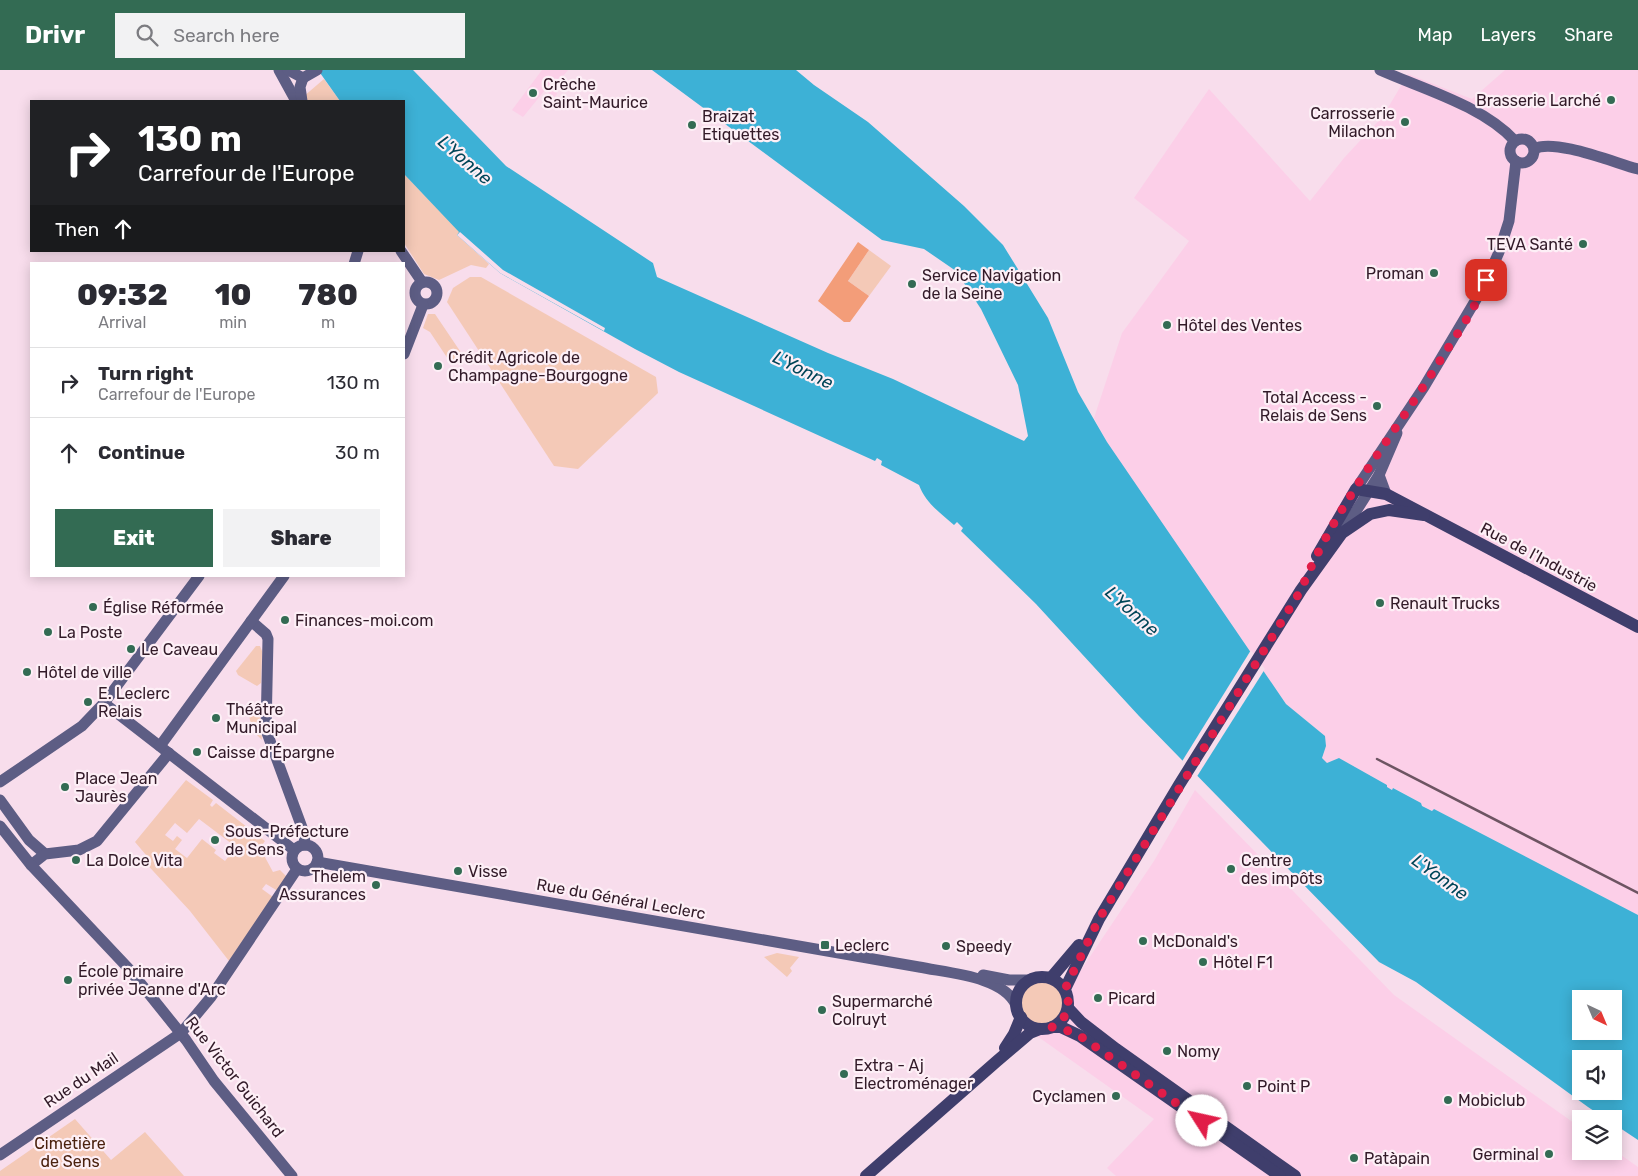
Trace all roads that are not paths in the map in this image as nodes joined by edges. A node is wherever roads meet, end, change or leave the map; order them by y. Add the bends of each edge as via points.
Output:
1 (279, 70) edge
2 (288, 70) edge
3 (1380, 70) edge
4 (308, 75) edge
5 (295, 100) edge
6 (302, 100) edge
7 (1515, 141) junction
8 (1534, 149) junction
9 (1516, 161) junction
10 (1638, 169) edge
11 (402, 252) edge
12 (422, 282) junction
13 (423, 304) junction
14 (405, 351) edge
15 (1399, 426) junction
16 (1379, 476) junction
17 (1356, 489) junction
18 (1371, 491) junction
19 (1386, 494) junction
20 (1424, 515) junction
21 (1342, 533) junction
22 (198, 577) edge
23 (283, 577) edge
24 (1301, 590) junction
25 (251, 621) junction
26 (1638, 627) edge
27 (104, 703) junction
28 (164, 750) junction
29 (0, 782) edge
30 (0, 800) edge
31 (0, 826) edge
32 (6, 842) edge
33 (305, 845) junction
34 (294, 850) junction
35 (45, 854) junction
36 (317, 862) junction
37 (31, 865) junction
38 (297, 869) junction
39 (1099, 919) junction
40 (919, 966) junction
41 (1051, 978) junction
42 (1029, 980) junction
43 (1065, 989) junction
44 (1068, 1008) junction
45 (1018, 1012) junction
46 (1046, 1028) junction
47 (181, 1033) junction
48 (996, 1061) junction
49 (0, 1155) edge
50 (292, 1176) edge
51 (866, 1176) edge
52 (1280, 1176) edge
53 (1295, 1176) edge

1 - 5 main road
2 - 4 main road
3 - 7 main road via 1481,114
4 - 6 main road via 300,88
7 - 8 main road via 1527,140
7 - 9 main road via 1510,152
8 - 9 main road via 1530,160
8 - 10 main road via 1547,146 1562,148
9 - 15 main road via 1508,221 1484,286
11 - 12 main road
12 - 13 main road via 414,294
12 - 13 main road via 431,283 437,294 432,302
13 - 14 main road
15 - 16 main road
15 - 17 main road
16 - 18 main road
16 - 19 main road
17 - 18 main road, Rue de l'Industrie
17 - 24 main road via 1310,567
18 - 19 main road, Rue de l'Industrie
18 - 21 main road
19 - 20 main road, Rue de l'Industrie
20 - 21 main road, Rue de l'Industrie via 1389,510 1363,517
20 - 26 main road, Rue de l'Industrie
21 - 24 main road
22 - 27 main road
23 - 25 main road
24 - 39 main road
25 - 28 main road
25 - 33 main road via 268,639 266,730 304,833
27 - 28 main road
27 - 29 main road via 82,726
28 - 34 main road
28 - 35 main road via 98,841 79,850
30 - 35 main road via 29,840
31 - 32 main road, Rue Victor Guichard
32 - 37 main road, Rue Victor Guichard
33 - 34 main road
33 - 36 main road via 315,850
34 - 38 main road via 291,858
35 - 37 main road
36 - 38 main road via 309,871
36 - 40 main road, Rue du Général Leclerc
37 - 47 main road, Rue Victor Guichard via 129,969
38 - 47 main road, Rue du Mail via 211,997
39 - 41 main road
39 - 43 main road
40 - 42 main road, Rue du Général Leclerc via 1009,980
40 - 45 main road, Rue du Général Leclerc via 988,982 1010,995
41 - 42 main road via 1041,976
41 - 43 main road
42 - 45 main road via 1018,992
43 - 44 main road
44 - 46 main road via 1061,1021
44 - 53 main road via 1116,1048
45 - 46 main road via 1027,1024
45 - 48 main road via 1014,1034
46 - 48 main road via 1030,1033
46 - 52 main road via 1061,1028 1080,1036
47 - 49 main road, Rue du Mail
47 - 50 main road, Rue Victor Guichard via 214,1081
48 - 51 main road

